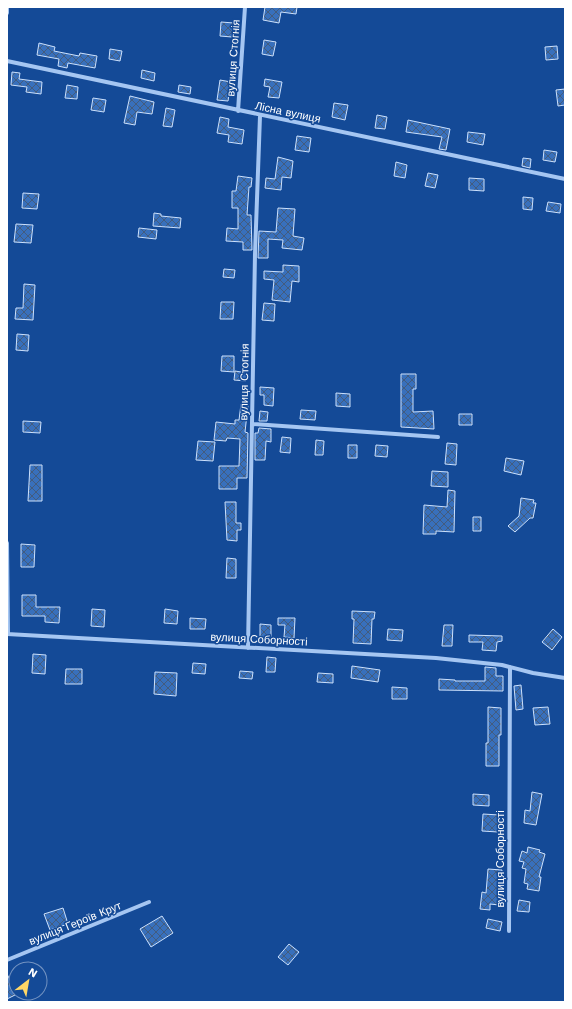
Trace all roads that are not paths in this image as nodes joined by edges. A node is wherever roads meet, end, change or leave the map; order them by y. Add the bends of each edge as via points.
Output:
1 (7, 7) edge
2 (245, 7) edge
3 (7, 13) edge
4 (7, 61) edge
5 (238, 111) junction
6 (260, 116) junction
7 (565, 179) edge
8 (253, 424) junction
9 (438, 437) dead end
10 (7, 543) edge
11 (8, 634) edge
12 (248, 648) junction
13 (510, 667) junction
14 (565, 678) edge
15 (149, 902) dead end
16 (509, 931) dead end
17 (7, 959) edge

1 - 3 street
2 - 5 street, вулиця Стогнія
4 - 5 street, Лісна вулиця
5 - 6 street, Лісна вулиця
6 - 7 street, Лісна вулиця
6 - 8 street, вулиця Стогнія via 254,254
8 - 9 street
8 - 12 street, вулиця Стогнія
10 - 11 street
11 - 12 street, вулиця Соборності
12 - 13 street, вулиця Соборності via 436,658
13 - 14 street, вулиця Соборності
13 - 16 street, вулиця Соборності
15 - 17 street, вулиця Героїв Крут

